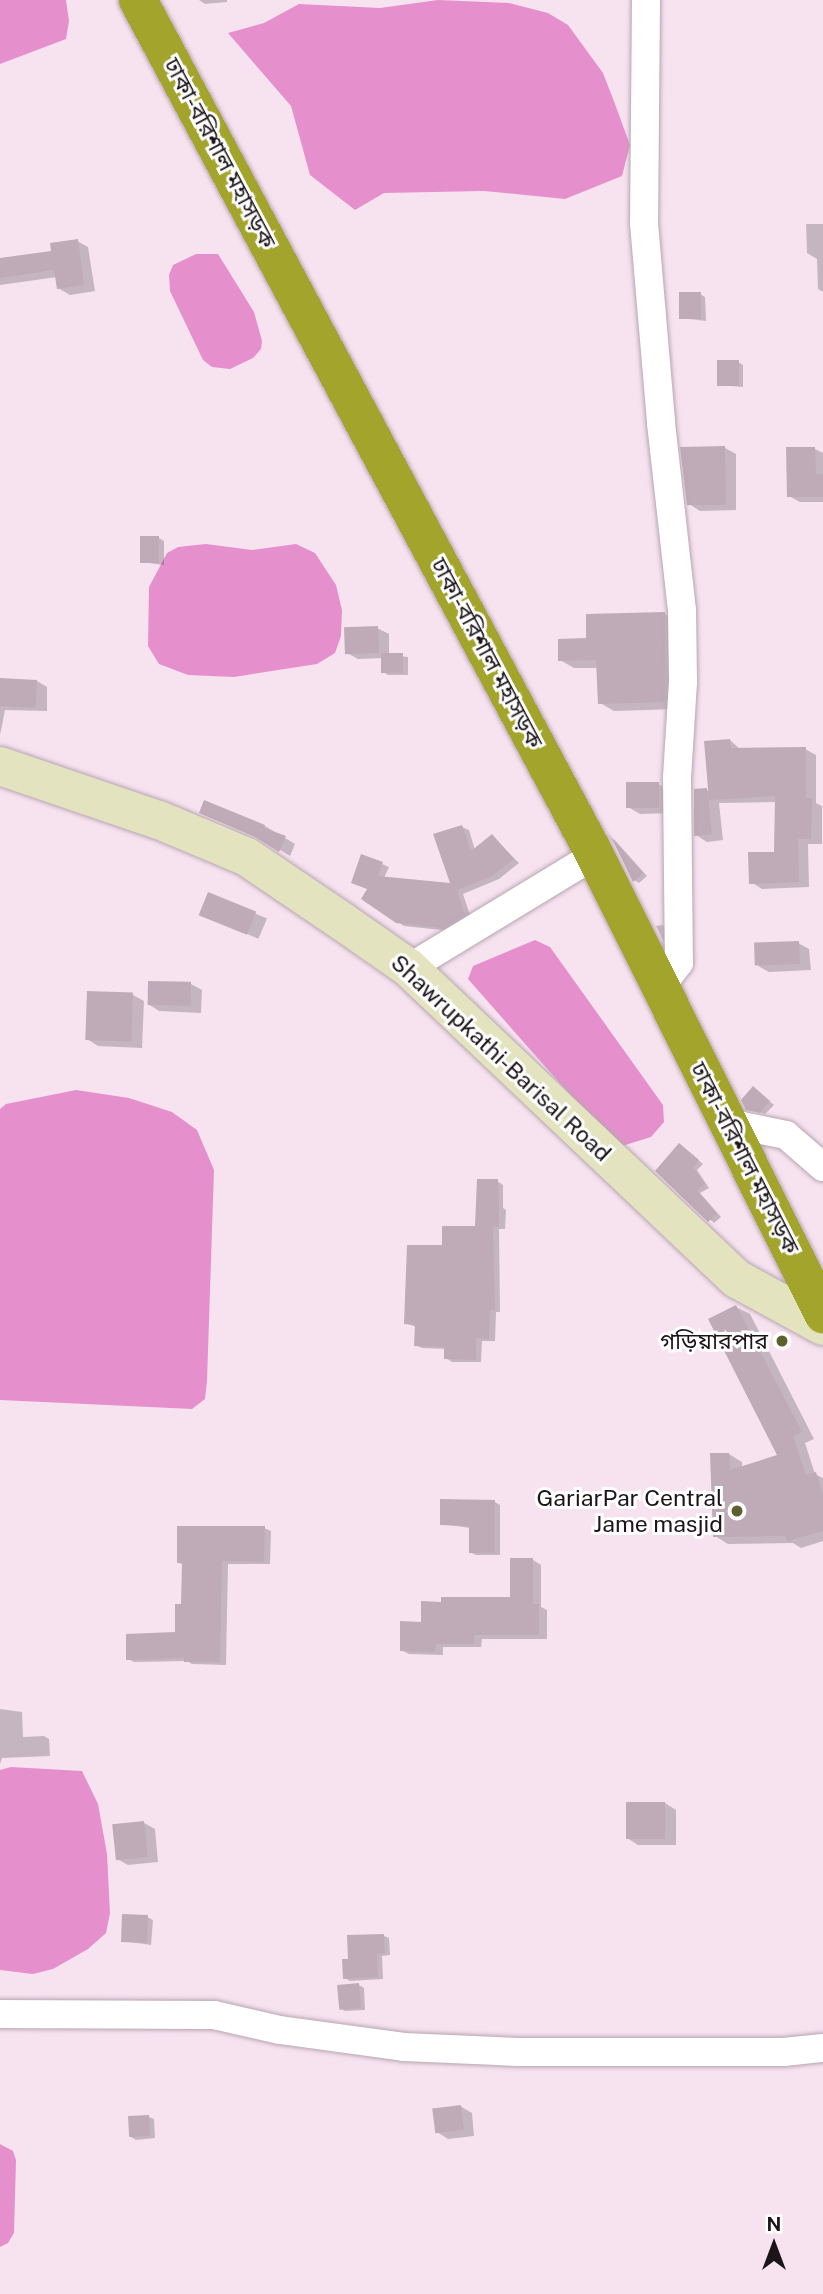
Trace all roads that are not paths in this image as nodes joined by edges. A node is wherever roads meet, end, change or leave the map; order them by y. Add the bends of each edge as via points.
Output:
1 (138, 0) edge
2 (646, 0) edge
3 (0, 766) edge
4 (595, 855) junction
5 (409, 968) junction
6 (660, 987) junction
7 (725, 1119) junction
8 (823, 1167) edge
9 (823, 1314) edge
10 (823, 1326) edge
11 (0, 2014) edge
12 (823, 2048) edge

1 - 4 highway, ঢাকা-বরিশাল মহাসড়ক
2 - 6 street via 644,223 682,622 677,778 679,963
3 - 5 main road, Shawrupkathi-Barisal Road via 159,820 247,857
4 - 5 street
4 - 6 highway, ঢাকা-বরিশাল মহাসড়ক
5 - 10 main road, Shawrupkathi-Barisal Road via 737,1279
6 - 7 highway, ঢাকা-বরিশাল মহাসড়ক
7 - 8 street via 786,1135
7 - 9 highway, ঢাকা-বরিশাল মহাসড়ক
11 - 12 street via 214,2015 280,2030 404,2046 518,2052

